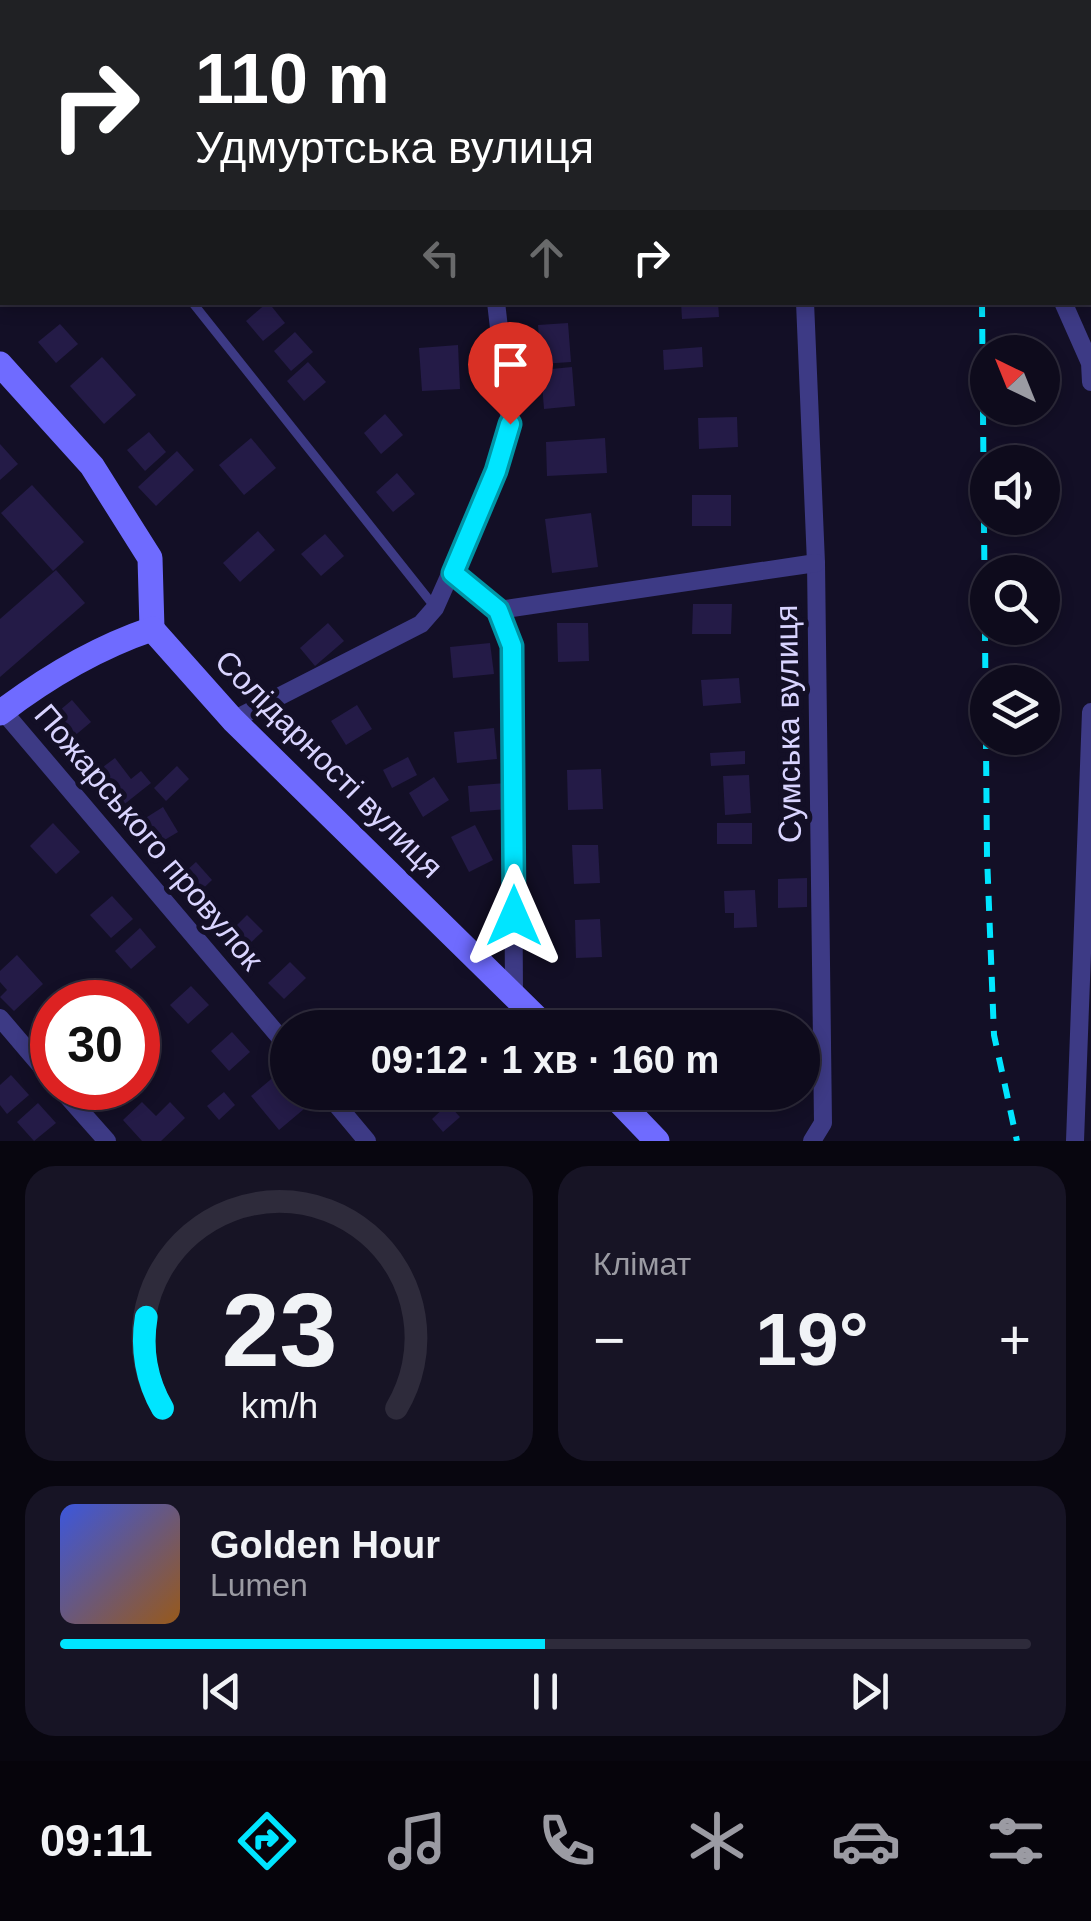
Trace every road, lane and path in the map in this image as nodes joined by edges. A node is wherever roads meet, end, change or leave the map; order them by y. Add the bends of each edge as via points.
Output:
1 (194, 305) edge
2 (496, 305) edge
3 (805, 305) edge
4 (1064, 305) edge
5 (1090, 363) edge
6 (0, 364) edge
7 (1091, 382) edge
8 (816, 563) junction
9 (453, 573) junction
10 (435, 608) junction
11 (498, 610) junction
12 (152, 629) junction
13 (1, 712) edge
14 (1091, 712) edge
15 (232, 720) junction
16 (514, 994) junction
17 (530, 1010) edge
18 (0, 1018) edge
19 (270, 1027) edge
20 (30, 1053) edge
21 (80, 1110) edge
22 (341, 1110) edge
23 (628, 1110) edge
24 (107, 1141) edge
25 (367, 1141) edge
26 (658, 1141) edge
27 (812, 1141) edge
28 (1075, 1141) edge

1 - 10 lane
2 - 9 street via 510,424
3 - 8 street, Сумська вулиця
4 - 5 street
5 - 7 street
6 - 12 street via 92,466 150,558
8 - 11 street
8 - 27 street, Сумська вулиця via 823,1123
9 - 10 street
9 - 11 street
10 - 15 street via 421,624
11 - 16 street via 512,646
12 - 13 street via 65,667
12 - 15 street, Солідарності вулиця
13 - 19 street, Пожарського провулок
14 - 28 street
15 - 16 street, Солідарності вулиця
16 - 17 street, Солідарності вулиця
18 - 20 street
21 - 24 street
22 - 25 street
23 - 26 street

